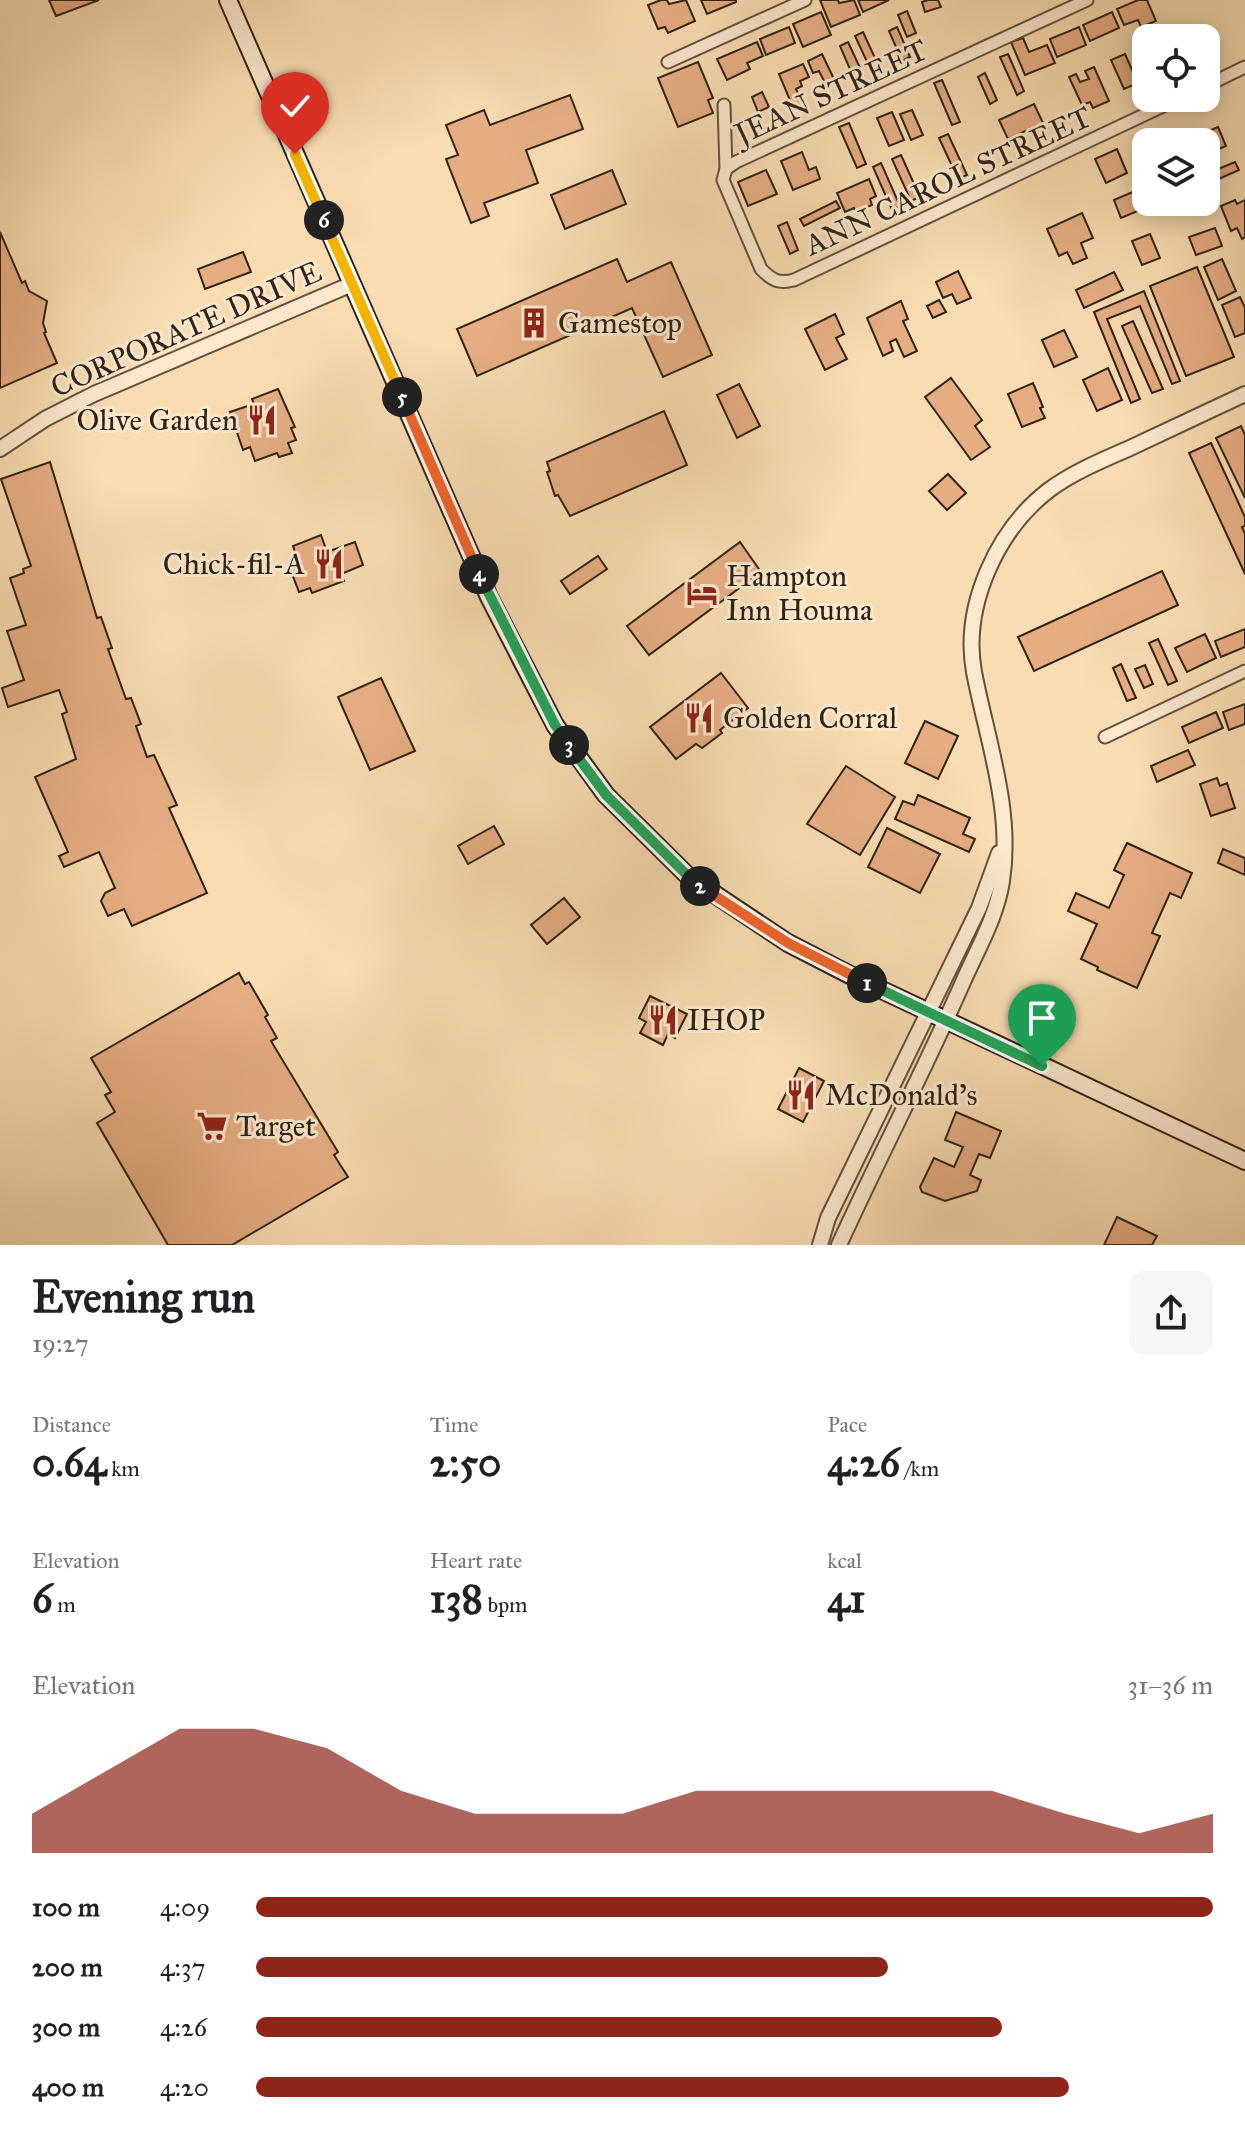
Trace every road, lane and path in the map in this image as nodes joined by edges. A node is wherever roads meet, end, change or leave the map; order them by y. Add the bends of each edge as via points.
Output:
1 (228, 0) edge
2 (805, 0) edge
3 (1087, 0) edge
4 (668, 62) dead end
5 (1245, 67) edge
6 (1220, 79) edge
7 (724, 105) dead end
8 (1150, 112) edge
9 (726, 169) junction
10 (352, 284) junction
11 (1245, 394) edge
12 (0, 449) edge
13 (1245, 671) edge
14 (1105, 737) dead end
15 (1005, 833) junction
16 (929, 1012) junction
17 (946, 1020) junction
18 (1245, 1161) edge
19 (820, 1245) edge
20 (839, 1245) edge

1 - 10 main road
2 - 4 street
3 - 9 street, JEAN STREET
5 - 6 street
7 - 9 street
8 - 9 street, ANN CAROL STREET via 794,280 772,280 761,269 723,180
10 - 12 street, CORPORATE DRIVE via 94,394
10 - 16 main road via 508,636 555,725 606,795 689,877 725,903 788,943
11 - 15 street via 1050,490 1016,522 987,570 973,616 973,668
13 - 14 street
15 - 16 street via 979,908
15 - 17 street via 996,908
16 - 17 main road
16 - 19 street via 828,1218
17 - 18 main road
17 - 20 street

